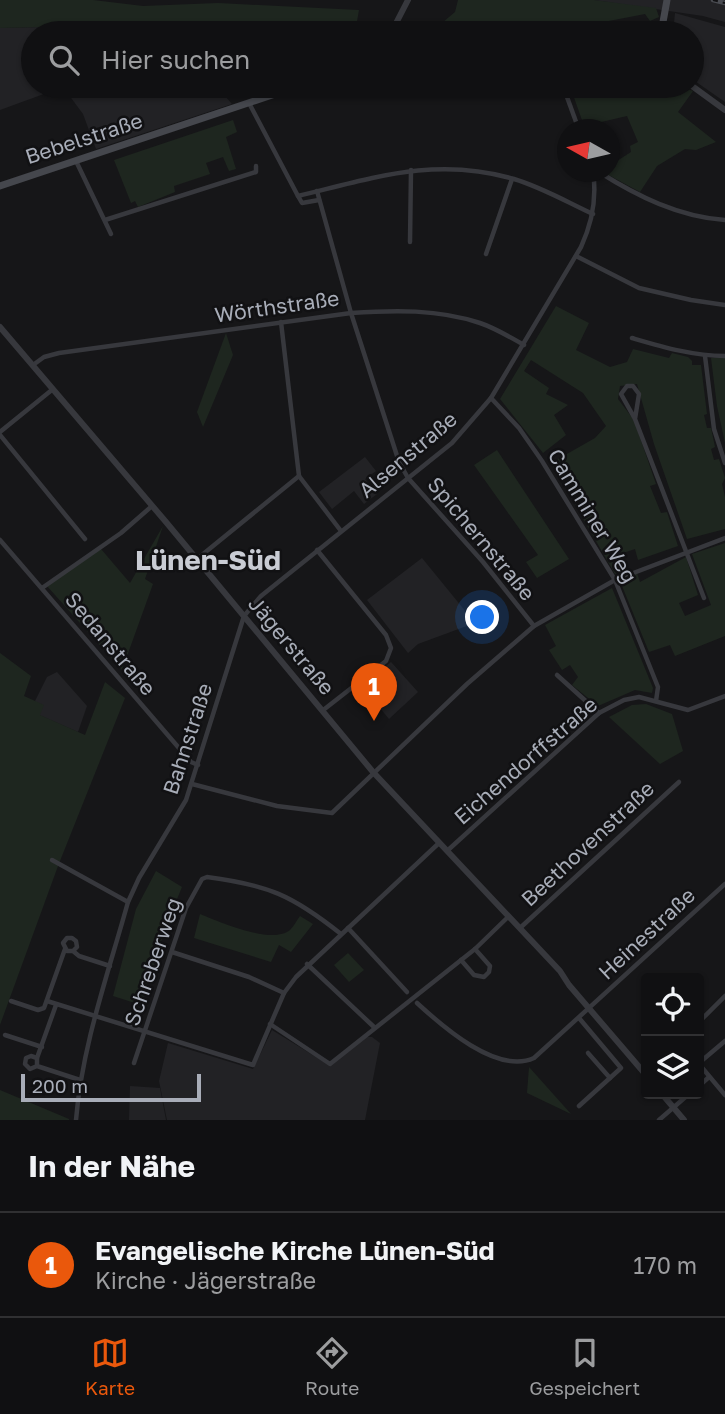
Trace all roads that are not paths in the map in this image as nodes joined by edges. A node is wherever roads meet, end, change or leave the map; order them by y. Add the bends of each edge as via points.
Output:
1 (408, 0) edge
2 (667, 0) edge
3 (397, 21) edge
4 (664, 21) edge
5 (704, 95) edge
6 (264, 98) edge
7 (567, 98) edge
8 (249, 103) junction
9 (725, 110) edge
10 (575, 119) edge
11 (76, 160) junction
12 (256, 166) dead end
13 (411, 170) junction
14 (512, 178) junction
15 (594, 182) edge
16 (616, 182) edge
17 (0, 186) edge
18 (317, 191) junction
19 (298, 196) junction
20 (319, 200) junction
21 (593, 214) junction
22 (105, 220) junction
23 (725, 220) edge
24 (111, 234) dead end
25 (410, 242) dead end
26 (486, 254) dead end
27 (576, 256) junction
28 (725, 305) edge
29 (351, 313) junction
30 (281, 322) junction
31 (0, 327) edge
32 (632, 338) dead end
33 (524, 345) junction
34 (705, 356) junction
35 (725, 356) edge
36 (32, 366) junction
37 (53, 389) junction
38 (491, 398) junction
39 (635, 419) junction
40 (0, 434) edge
41 (725, 463) edge
42 (299, 476) junction
43 (408, 478) junction
44 (152, 506) junction
45 (341, 531) junction
46 (725, 538) edge
47 (85, 539) dead end
48 (0, 540) edge
49 (317, 550) junction
50 (687, 551) junction
51 (197, 560) junction
52 (615, 580) junction
53 (41, 588) junction
54 (704, 598) dead end
55 (244, 616) junction
56 (534, 626) junction
57 (557, 675) dead end
58 (725, 696) edge
59 (656, 701) junction
60 (322, 711) junction
61 (599, 713) junction
62 (198, 765) junction
63 (373, 772) junction
64 (679, 782) dead end
65 (192, 784) junction
66 (439, 843) junction
67 (446, 852) junction
68 (52, 860) dead end
69 (725, 884) edge
70 (128, 902) junction
71 (508, 917) junction
72 (348, 928) junction
73 (519, 929) junction
74 (341, 934) junction
75 (65, 949) junction
76 (475, 949) junction
77 (73, 951) junction
78 (172, 952) junction
79 (461, 960) junction
80 (307, 964) junction
81 (110, 966) junction
82 (407, 992) dead end
83 (284, 993) junction
84 (725, 996) edge
85 (11, 1001) dead end
86 (47, 1001) junction
87 (418, 1003) dead end
88 (56, 1005) junction
89 (590, 1008) junction
90 (704, 1017) edge
91 (96, 1018) junction
92 (579, 1018) junction
93 (270, 1024) junction
94 (374, 1027) junction
95 (145, 1032) junction
96 (5, 1035) dead end
97 (725, 1041) edge
98 (42, 1047) junction
99 (588, 1053) dead end
100 (37, 1058) junction
101 (704, 1059) edge
102 (134, 1063) dead end
103 (37, 1066) junction
104 (641, 1069) edge
105 (704, 1070) edge
106 (709, 1077) junction
107 (610, 1078) junction
108 (80, 1080) junction
109 (704, 1082) edge
110 (725, 1096) edge
111 (666, 1099) edge
112 (683, 1099) edge
113 (579, 1106) dead end
114 (673, 1107) junction
115 (76, 1120) edge
116 (659, 1120) edge
117 (684, 1120) edge

1 - 3 street
2 - 4 main road
5 - 9 street
6 - 8 main road, Bebelstraße
7 - 10 street
8 - 11 main road, Bebelstraße
8 - 19 street
11 - 17 main road, Bebelstraße
11 - 22 street
12 - 22 street via 256,172
13 - 14 street via 457,169
13 - 18 street
13 - 25 street
14 - 21 street
14 - 26 street
15 - 21 street, Alsenstraße
16 - 23 street via 674,210
18 - 19 street
18 - 20 street, Spichernstraße
19 - 20 street via 302,203
20 - 29 street, Spichernstraße
21 - 27 street, Alsenstraße
22 - 24 street
27 - 28 street via 639,288
27 - 33 street, Alsenstraße
29 - 30 street, Wörthstraße
29 - 33 street, Wörthstraße via 436,313 480,323
29 - 43 street, Spichernstraße via 394,450
30 - 36 street, Wörthstraße via 59,353 44,356
30 - 42 street
31 - 36 street, Jägerstraße
32 - 34 street
33 - 38 street, Alsenstraße
34 - 35 street
34 - 41 street via 714,429
36 - 37 street, Jägerstraße
37 - 40 street
37 - 44 street, Jägerstraße
38 - 43 street, Alsenstraße via 452,443
38 - 52 street, Camminer Weg via 542,461
39 - 39 street via 621,394 627,386 639,394
39 - 50 street
40 - 47 street
42 - 45 street
42 - 51 street
43 - 45 street, Alsenstraße
43 - 56 street, Spichernstraße
44 - 51 street, Jägerstraße
44 - 53 street
45 - 49 street, Alsenstraße
46 - 50 street
48 - 53 street, Sedanstraße
49 - 55 street, Alsenstraße
49 - 60 street via 391,648 386,661
50 - 52 street
50 - 54 street
51 - 55 street, Jägerstraße
52 - 56 street
52 - 59 street, Camminer Weg via 658,687
53 - 62 street, Sedanstraße via 155,722
55 - 60 street, Jägerstraße
55 - 62 street, Bahnstraße
56 - 63 street
57 - 61 street
58 - 59 street, Eichendorffstraße via 688,710
59 - 61 street, Eichendorffstraße via 639,696
60 - 63 street, Jägerstraße
61 - 67 street, Eichendorffstraße
62 - 65 street, Bahnstraße
63 - 65 street via 332,813 276,806
63 - 66 street, Jägerstraße
64 - 73 street, Beethovenstraße
65 - 70 street, Bahnstraße
66 - 67 street, Jägerstraße
66 - 72 street
67 - 71 street, Jägerstraße
68 - 70 street
69 - 89 street, Heinestraße
70 - 81 street, Bahnstraße
71 - 73 street, Jägerstraße
71 - 76 street
72 - 74 street
72 - 82 street
73 - 89 street, Jägerstraße
74 - 78 street, Schreberweg via 278,892 207,877 186,908
74 - 80 street
75 - 77 street
75 - 77 street via 64,940 72,937 77,944
75 - 86 street
76 - 79 street
76 - 79 street via 490,966 484,978 474,975
77 - 81 street
78 - 83 street
78 - 95 street, Schreberweg
79 - 94 street
80 - 83 street
80 - 94 street
81 - 91 street, Bahnstraße
83 - 93 street
84 - 90 street
85 - 86 street via 38,1010
86 - 88 street
87 - 92 street, Heinestraße via 466,1043 521,1060 534,1058
88 - 91 street
88 - 98 street
89 - 92 street, Heinestraße
89 - 104 street, Jägerstraße
91 - 95 street
91 - 108 street, Bahnstraße
92 - 107 street via 621,1068
93 - 94 street via 330,1063
93 - 95 street via 253,1065
95 - 102 street, Schreberweg
96 - 98 street
97 - 101 street
98 - 100 street
99 - 107 street
100 - 103 street
100 - 103 street via 29,1056 25,1064 30,1069
103 - 108 street
105 - 106 street
106 - 109 street
106 - 110 street
107 - 113 street
108 - 115 street, Bahnstraße
111 - 114 street
112 - 114 street
114 - 116 street
114 - 117 street

